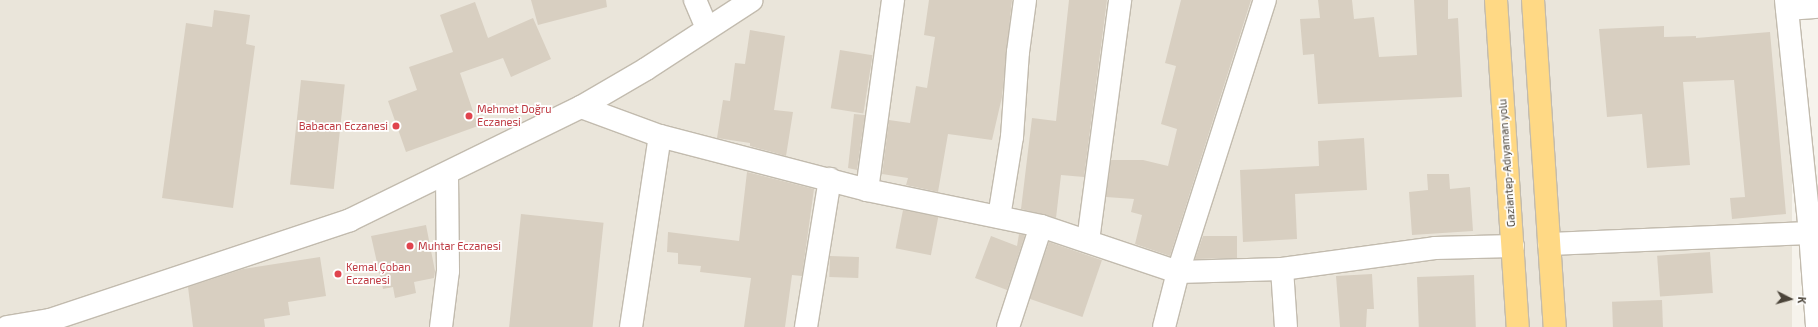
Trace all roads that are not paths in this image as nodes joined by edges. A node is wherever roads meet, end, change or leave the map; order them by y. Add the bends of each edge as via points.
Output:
1 (695, 0) edge
2 (752, 0) edge
3 (893, 0) edge
4 (1025, 0) edge
5 (1120, 0) edge
6 (1265, 0) edge
7 (1496, 0) edge
8 (1532, 0) edge
9 (1787, 5) edge
10 (1818, 7) edge
11 (707, 28) junction
12 (581, 107) junction
13 (660, 136) junction
14 (447, 174) junction
15 (830, 180) junction
16 (867, 190) junction
17 (999, 217) junction
18 (1041, 226) junction
19 (1810, 232) junction
20 (1088, 241) junction
21 (1549, 244) junction
22 (1513, 246) junction
23 (1282, 269) junction
24 (1178, 272) junction
25 (7, 327) edge
26 (441, 327) edge
27 (631, 327) edge
28 (806, 327) edge
29 (1008, 327) edge
30 (1164, 327) edge
31 (1286, 327) edge
32 (1518, 327) edge
33 (1555, 327) edge
34 (1817, 327) edge

1 - 11 street
2 - 11 street
3 - 16 street
4 - 17 street via 1018,52 1012,137
5 - 20 street
6 - 24 street
7 - 22 highway, Gaziantep-Adıyaman yolu
8 - 21 highway
9 - 10 street
9 - 19 street
11 - 12 street via 646,69
12 - 13 street
12 - 14 street
13 - 15 street
13 - 27 street
14 - 25 street via 350,220 50,320
14 - 26 street via 448,271
15 - 16 street
15 - 28 street
16 - 17 street
17 - 18 street
18 - 20 street
18 - 29 street
19 - 21 street
19 - 34 street
20 - 24 street
21 - 33 highway
22 - 23 street via 1435,248
22 - 32 highway, Gaziantep-Adıyaman yolu
23 - 24 street
23 - 31 street
24 - 30 street

